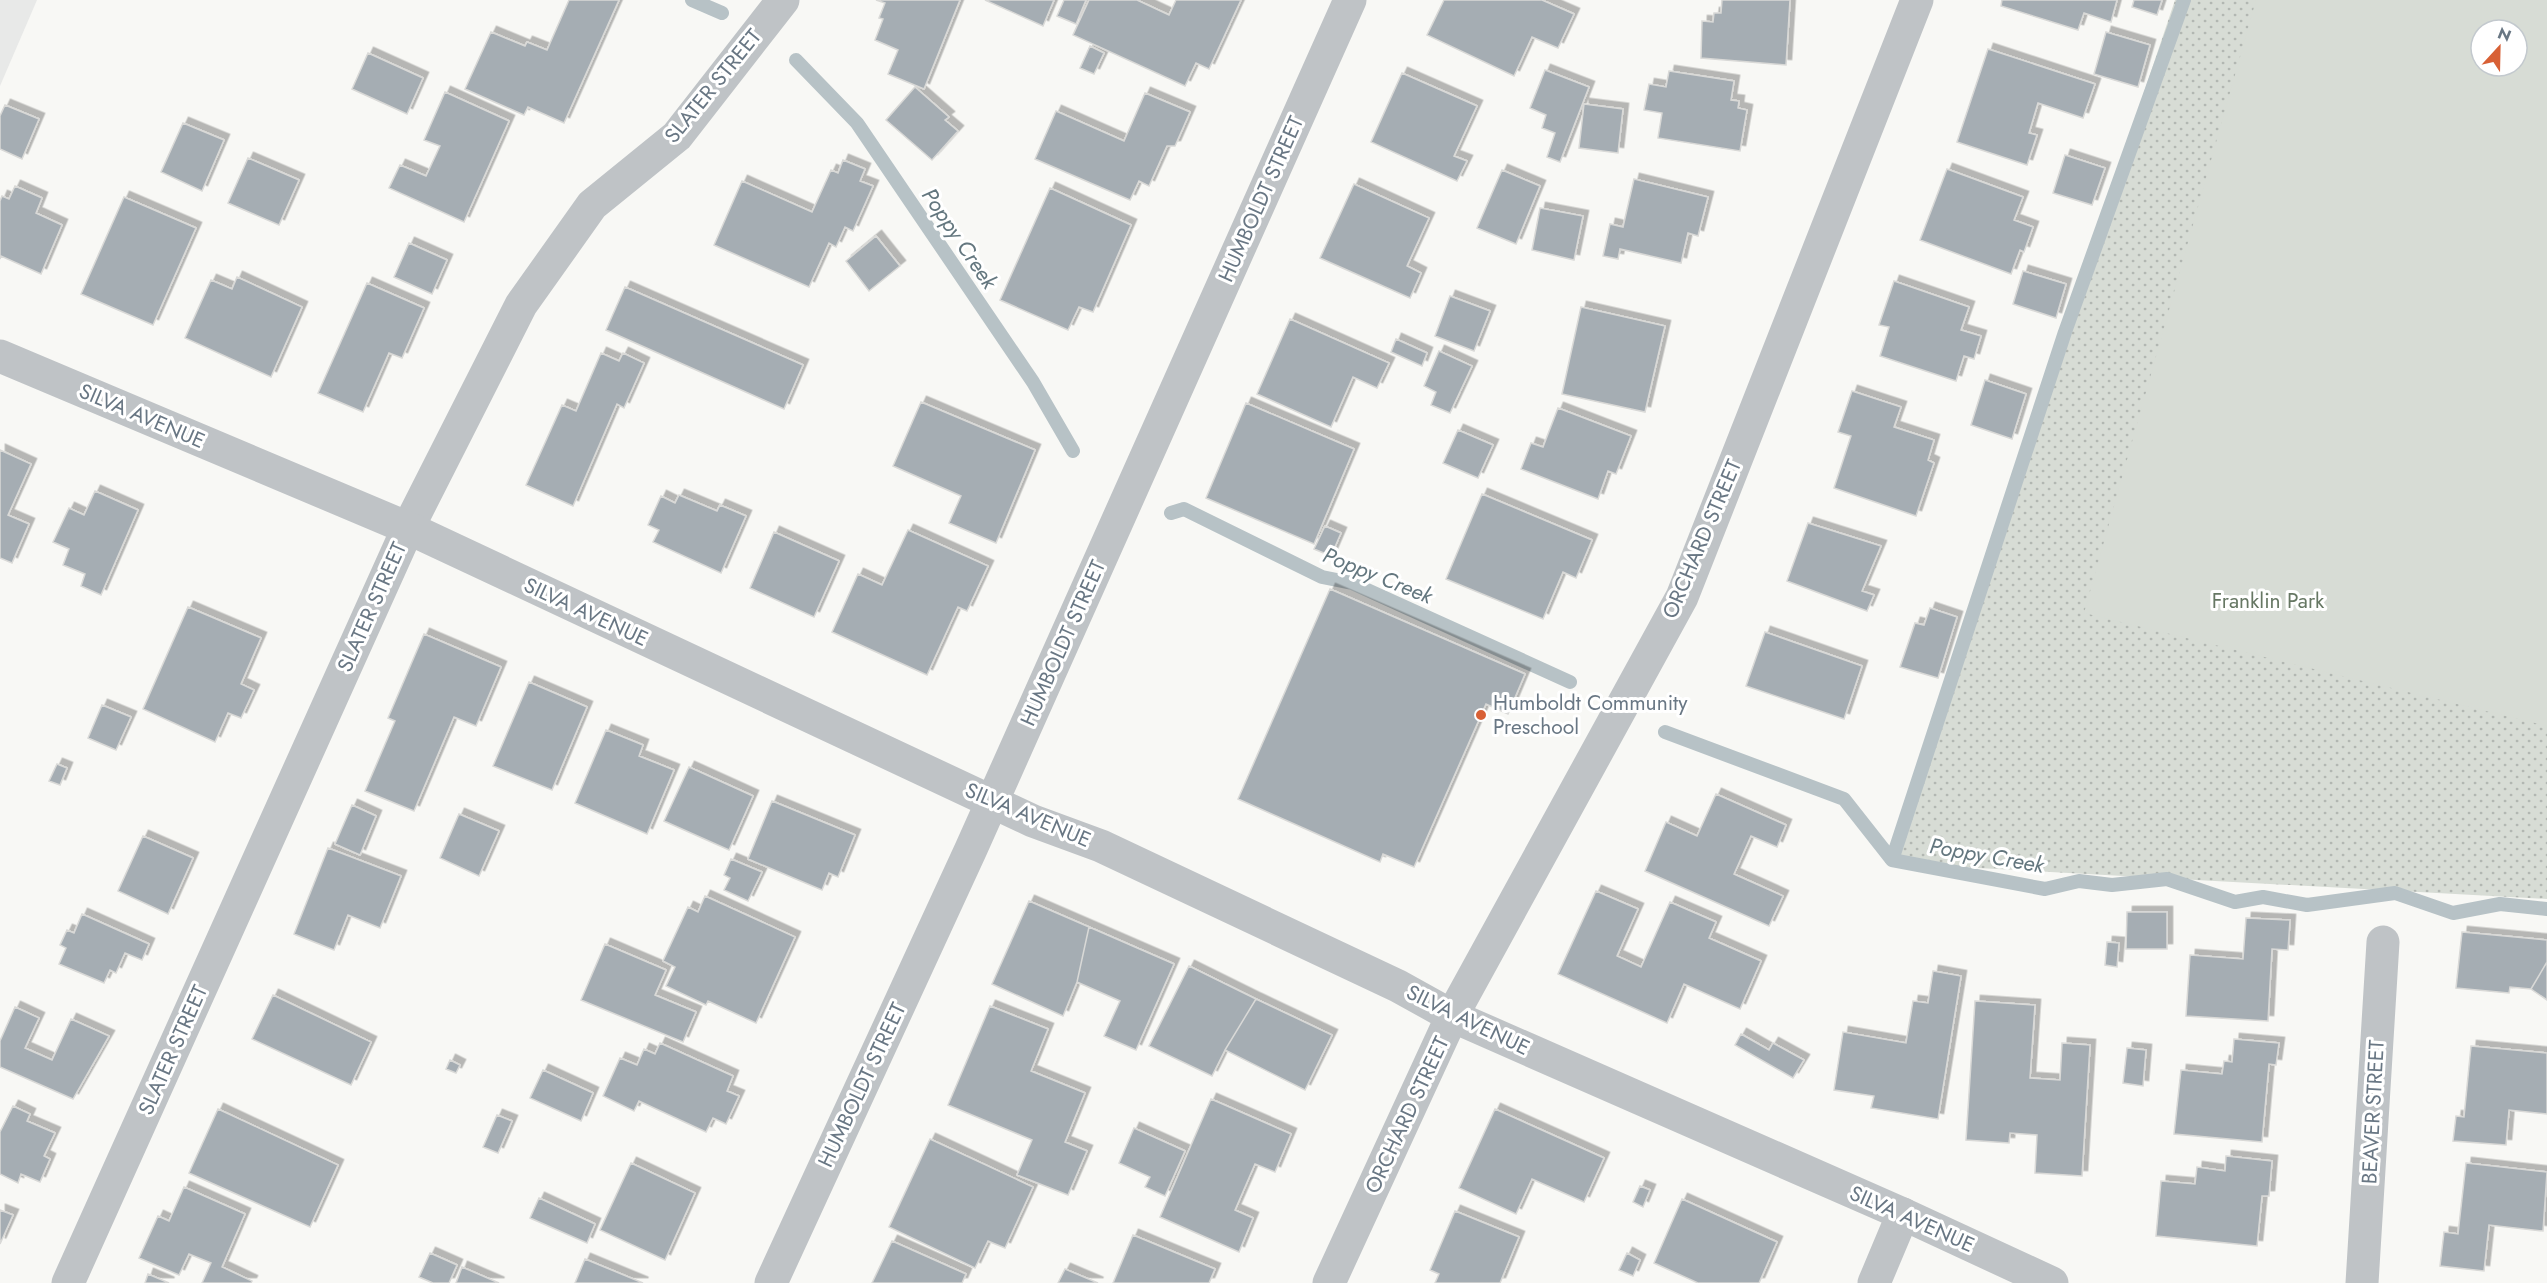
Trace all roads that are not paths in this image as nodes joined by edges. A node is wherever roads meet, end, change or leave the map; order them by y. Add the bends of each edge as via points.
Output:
1 (783, 0) edge
2 (1350, 0) edge
3 (1917, 0) edge
4 (0, 356) edge
5 (408, 528) junction
6 (992, 801) junction
7 (2383, 942) dead end
8 (1452, 1016) junction
9 (1903, 1214) junction
10 (68, 1283) edge
11 (771, 1283) edge
12 (1329, 1283) edge
13 (1874, 1283) edge
14 (2052, 1283) edge
15 (2362, 1283) edge

1 - 5 street, SLATER STREET via 677,136 585,214 521,305
2 - 6 street, HUMBOLDT STREET
3 - 8 street, ORCHARD STREET via 1682,597
4 - 5 street, SILVA AVENUE
5 - 6 street, SILVA AVENUE
5 - 10 street, SLATER STREET
6 - 8 street, SILVA AVENUE via 1101,846 1398,986
6 - 11 street, HUMBOLDT STREET
7 - 15 street, BEAVER STREET
8 - 9 street, SILVA AVENUE
8 - 12 street, ORCHARD STREET
9 - 13 street
9 - 14 street, SILVA AVENUE

